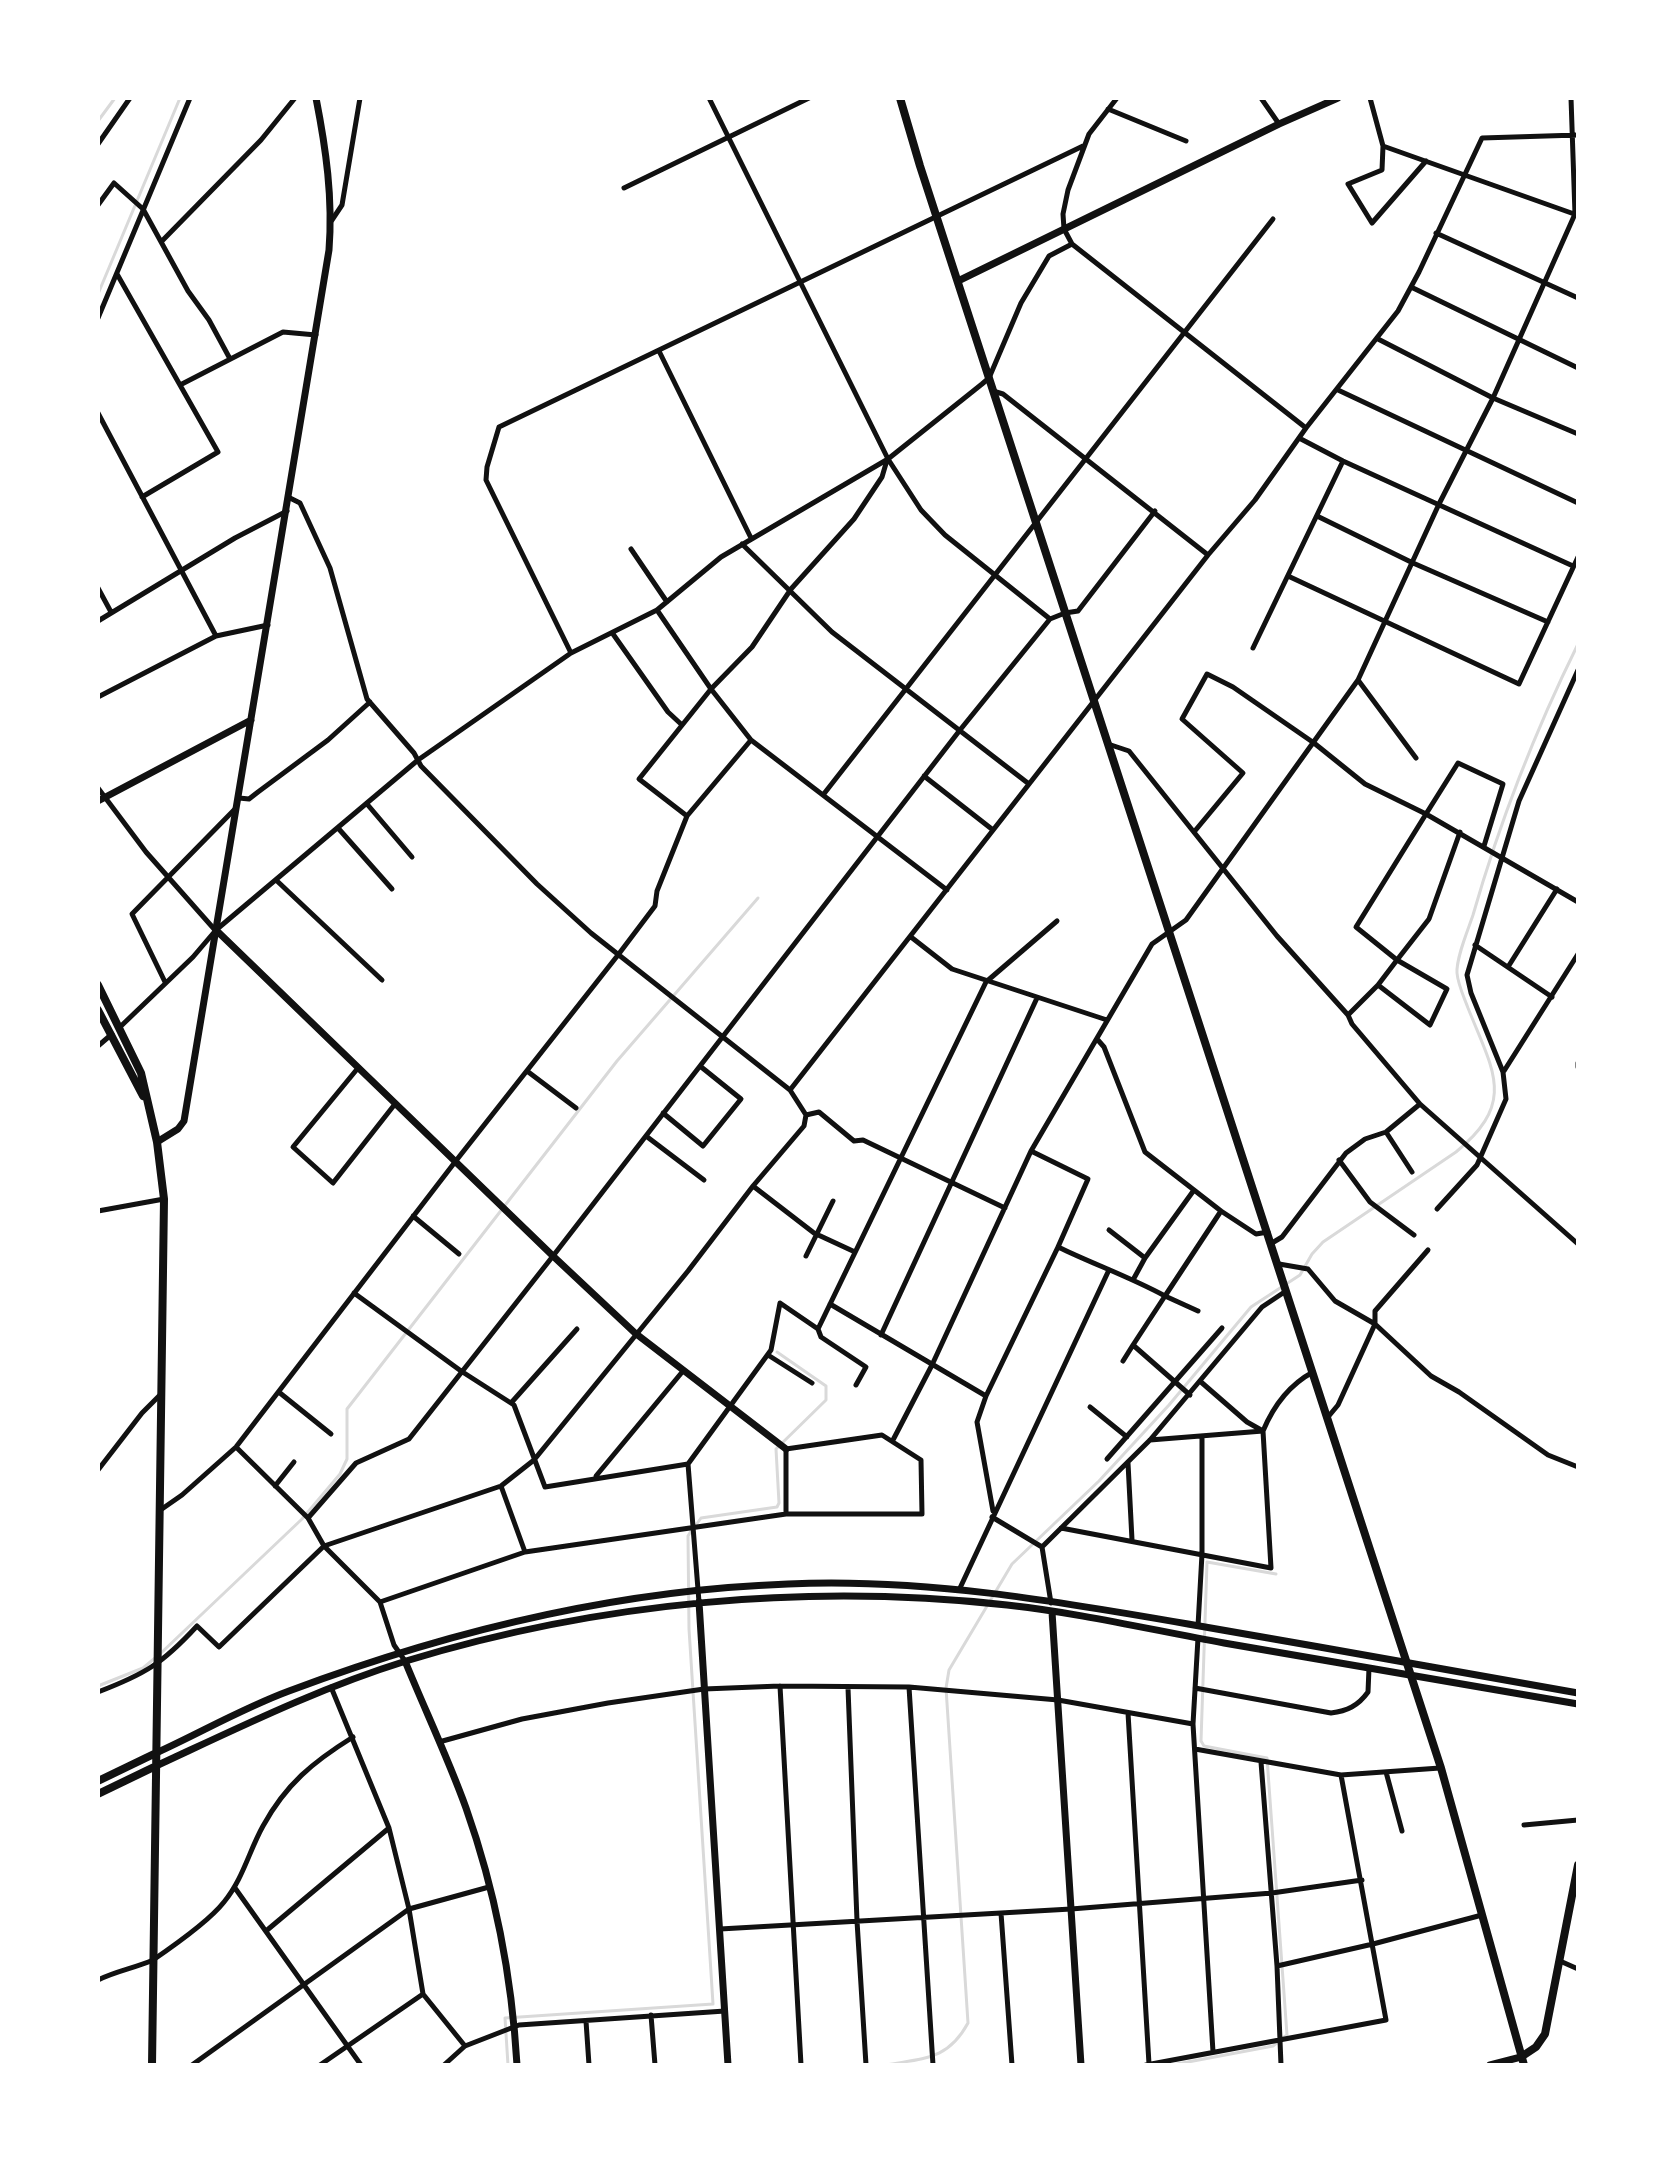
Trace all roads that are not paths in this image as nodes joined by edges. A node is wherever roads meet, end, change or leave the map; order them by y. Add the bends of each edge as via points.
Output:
1 (130, 98) edge
2 (190, 98) edge
3 (295, 98) edge
4 (316, 98) edge
5 (360, 98) edge
6 (709, 98) edge
7 (809, 98) edge
8 (900, 98) edge
9 (1117, 98) edge
10 (1261, 98) edge
11 (1338, 98) edge
12 (1370, 98) edge
13 (1571, 98) edge
14 (1108, 109) junction
15 (1279, 124) junction
16 (1575, 135) edge
17 (728, 138) junction
18 (1186, 141) dead end
19 (98, 144) edge
20 (1083, 146) junction
21 (1383, 146) junction
22 (1426, 161) junction
23 (1465, 174) junction
24 (1576, 177) edge
25 (624, 188) dead end
26 (98, 205) edge
27 (143, 209) junction
28 (1577, 215) edge
29 (936, 216) junction
30 (1273, 219) dead end
31 (332, 220) junction
32 (1064, 229) junction
33 (1436, 233) junction
34 (162, 241) junction
35 (1072, 244) junction
36 (117, 274) junction
37 (958, 281) junction
38 (800, 283) junction
39 (1544, 283) junction
40 (1411, 287) junction
41 (1578, 298) edge
42 (98, 318) edge
43 (1184, 333) junction
44 (316, 335) junction
45 (1378, 339) junction
46 (1519, 340) junction
47 (659, 351) junction
48 (229, 357) junction
49 (1578, 368) edge
50 (989, 378) junction
51 (180, 385) junction
52 (1338, 390) junction
53 (993, 391) junction
54 (1493, 398) junction
55 (98, 413) edge
56 (1306, 428) junction
57 (1578, 434) edge
58 (1299, 438) junction
59 (1466, 452) junction
60 (1086, 457) junction
61 (888, 459) junction
62 (1343, 461) junction
63 (142, 497) junction
64 (290, 498) junction
65 (1578, 503) edge
66 (1439, 504) junction
67 (288, 511) junction
68 (1155, 511) junction
69 (1317, 516) junction
70 (1036, 524) junction
71 (751, 538) junction
72 (742, 544) junction
73 (631, 549) dead end
74 (1208, 555) junction
75 (1578, 557) edge
76 (1413, 563) junction
77 (1573, 566) junction
78 (181, 570) junction
79 (995, 573) junction
80 (1288, 576) junction
81 (98, 588) edge
82 (791, 589) junction
83 (667, 602) junction
84 (657, 610) junction
85 (111, 612) junction
86 (1065, 613) junction
87 (1050, 619) junction
88 (98, 621) edge
89 (1384, 621) junction
90 (1548, 622) junction
91 (268, 625) junction
92 (613, 634) junction
93 (216, 636) junction
94 (1253, 648) dead end
95 (571, 653) junction
96 (1578, 670) edge
97 (1358, 680) junction
98 (906, 688) junction
99 (711, 689) junction
100 (98, 697) edge
101 (1094, 701) junction
102 (370, 702) junction
103 (251, 720) junction
104 (682, 725) junction
105 (960, 730) junction
106 (751, 740) junction
107 (1314, 743) junction
108 (1108, 744) junction
109 (1416, 758) dead end
110 (418, 760) junction
111 (924, 776) junction
112 (1029, 784) junction
113 (98, 788) edge
114 (823, 795) junction
115 (101, 800) edge
116 (238, 802) junction
117 (367, 804) junction
118 (1426, 814) junction
119 (687, 816) junction
120 (338, 828) junction
121 (993, 830) junction
122 (1194, 832) junction
123 (1460, 832) junction
124 (877, 837) junction
125 (1485, 847) junction
126 (1499, 855) junction
127 (412, 857) dead end
128 (1222, 869) junction
129 (168, 876) junction
130 (276, 880) junction
131 (392, 889) dead end
132 (1557, 889) junction
133 (947, 890) junction
134 (1578, 902) edge
135 (1057, 921) dead end
136 (216, 930) junction
137 (1169, 934) junction
138 (911, 937) junction
139 (1475, 945) junction
140 (1578, 954) edge
141 (618, 955) junction
142 (1397, 960) junction
143 (1508, 967) junction
144 (382, 980) dead end
145 (165, 982) junction
146 (986, 982) junction
147 (98, 985) edge
148 (1378, 985) junction
149 (1552, 997) junction
150 (1037, 998) junction
151 (98, 1010) edge
152 (1348, 1015) junction
153 (1107, 1020) junction
154 (120, 1027) junction
155 (111, 1035) junction
156 (722, 1037) junction
157 (1097, 1039) junction
158 (98, 1046) edge
159 (700, 1066) junction
160 (358, 1068) junction
161 (527, 1071) junction
162 (1503, 1072) junction
163 (790, 1090) junction
164 (147, 1103) junction
165 (395, 1104) junction
166 (1420, 1104) junction
167 (576, 1108) dead end
168 (663, 1113) junction
169 (806, 1115) junction
170 (1386, 1132) junction
171 (646, 1136) junction
172 (157, 1142) junction
173 (1031, 1151) junction
174 (1480, 1155) junction
175 (901, 1157) junction
176 (1339, 1160) junction
177 (455, 1162) junction
178 (1412, 1172) dead end
179 (704, 1180) dead end
180 (952, 1182) junction
181 (753, 1186) junction
182 (1194, 1190) junction
183 (164, 1199) junction
184 (833, 1201) dead end
185 (1005, 1208) junction
186 (1437, 1209) dead end
187 (98, 1211) edge
188 (1221, 1211) junction
189 (413, 1216) junction
190 (1109, 1230) dead end
191 (1268, 1232) junction
192 (817, 1235) junction
193 (1414, 1235) dead end
194 (1272, 1243) junction
195 (1578, 1244) edge
196 (1058, 1247) junction
197 (1428, 1250) dead end
198 (855, 1252) junction
199 (459, 1254) dead end
200 (553, 1256) junction
201 (806, 1256) dead end
202 (1145, 1258) junction
203 (1279, 1264) junction
204 (1108, 1272) junction
205 (1133, 1280) junction
206 (1287, 1290) junction
207 (354, 1293) junction
208 (1165, 1296) junction
209 (830, 1304) junction
210 (1198, 1311) dead end
211 (1375, 1324) junction
212 (1222, 1328) dead end
213 (577, 1329) dead end
214 (818, 1329) junction
215 (635, 1333) junction
216 (881, 1335) junction
217 (1133, 1345) junction
218 (768, 1355) junction
219 (1123, 1361) dead end
220 (932, 1365) junction
221 (461, 1371) junction
222 (683, 1371) junction
223 (1314, 1372) junction
224 (1201, 1382) junction
225 (812, 1383) dead end
226 (1175, 1383) junction
227 (856, 1385) dead end
228 (280, 1393) junction
229 (1189, 1394) junction
230 (160, 1395) junction
231 (986, 1396) junction
232 (511, 1403) junction
233 (731, 1406) junction
234 (1090, 1407) dead end
235 (1328, 1417) junction
236 (1263, 1431) junction
237 (331, 1434) dead end
238 (1127, 1437) junction
239 (1202, 1438) junction
240 (893, 1440) junction
241 (1150, 1440) junction
242 (236, 1447) junction
243 (786, 1449) junction
244 (1107, 1459) dead end
245 (534, 1460) junction
246 (294, 1462) dead end
247 (1128, 1462) junction
248 (688, 1464) junction
249 (1578, 1467) edge
250 (98, 1470) edge
251 (596, 1477) junction
252 (275, 1486) junction
253 (501, 1486) junction
254 (159, 1511) junction
255 (786, 1514) junction
256 (993, 1514) junction
257 (308, 1518) junction
258 (695, 1526) junction
259 (1061, 1528) junction
260 (1132, 1540) junction
261 (324, 1546) junction
262 (1041, 1546) junction
263 (525, 1552) junction
264 (1202, 1554) junction
265 (960, 1588) junction
266 (699, 1591) junction
267 (1051, 1601) junction
268 (380, 1602) junction
269 (699, 1602) junction
270 (1052, 1612) junction
271 (1198, 1626) junction
272 (1198, 1638) junction
273 (398, 1652) junction
274 (405, 1661) junction
275 (1406, 1662) junction
276 (157, 1665) junction
277 (1369, 1668) junction
278 (1411, 1675) junction
279 (780, 1686) junction
280 (331, 1687) junction
281 (909, 1687) junction
282 (848, 1688) junction
283 (1195, 1688) junction
284 (704, 1689) junction
285 (98, 1692) edge
286 (1578, 1693) edge
287 (1058, 1700) junction
288 (1578, 1704) edge
289 (1128, 1713) junction
290 (1193, 1724) junction
291 (353, 1737) junction
292 (439, 1742) junction
293 (1195, 1749) junction
294 (156, 1753) junction
295 (1261, 1762) junction
296 (156, 1766) junction
297 (1441, 1768) junction
298 (1386, 1772) junction
299 (1341, 1775) junction
300 (98, 1781) edge
301 (98, 1794) edge
302 (1578, 1820) edge
303 (1524, 1825) dead end
304 (389, 1828) junction
305 (1402, 1831) dead end
306 (1578, 1865) edge
307 (1362, 1880) junction
308 (489, 1887) junction
309 (235, 1888) junction
310 (1272, 1893) junction
311 (1575, 1895) edge
312 (1204, 1898) junction
313 (1139, 1902) junction
314 (409, 1909) junction
315 (1071, 1909) junction
316 (1001, 1913) junction
317 (1483, 1914) junction
318 (923, 1917) junction
319 (857, 1921) junction
320 (793, 1925) junction
321 (720, 1929) junction
322 (266, 1931) junction
323 (1373, 1944) junction
324 (153, 1960) junction
325 (1560, 1961) junction
326 (1277, 1966) junction
327 (1578, 1969) edge
328 (98, 1980) edge
329 (303, 1984) junction
330 (423, 1994) junction
331 (725, 2011) junction
332 (651, 2015) junction
333 (586, 2021) junction
334 (515, 2027) junction
335 (1279, 2041) junction
336 (346, 2046) junction
337 (465, 2046) junction
338 (1213, 2052) junction
339 (1522, 2061) edge
340 (866, 2063) edge
341 (933, 2063) edge
342 (152, 2065) edge
343 (192, 2065) edge
344 (320, 2065) edge
345 (361, 2065) edge
346 (444, 2065) edge
347 (517, 2065) edge
348 (589, 2065) edge
349 (655, 2065) edge
350 (728, 2065) edge
351 (801, 2065) edge
352 (1012, 2065) edge
353 (1081, 2065) edge
354 (1147, 2065) edge
355 (1281, 2065) edge
356 (1490, 2065) edge

1 - 19 street
2 - 27 street
3 - 34 street
4 - 31 street
5 - 31 street via 342,205
6 - 17 street
7 - 17 street
8 - 29 main road
9 - 14 street
10 - 15 street
11 - 15 street
12 - 21 street
13 - 16 street
14 - 18 street
14 - 20 street
15 - 32 street
16 - 23 street via 1482,138
16 - 24 street
17 - 25 street
17 - 38 street
20 - 29 street
20 - 32 street via 1068,190
21 - 22 street
21 - 22 street via 1382,170 1348,184 1372,223
22 - 23 street
23 - 28 street
23 - 33 street
24 - 28 street
26 - 27 street via 114,183
27 - 34 street
27 - 36 street
28 - 39 street
29 - 37 main road
29 - 38 street
30 - 43 street
31 - 44 street
32 - 35 street
32 - 37 street
33 - 39 street
33 - 40 street
34 - 48 street
35 - 43 street
35 - 50 street via 1049,256 1021,303
36 - 42 street
36 - 51 street
37 - 50 main road
38 - 47 street
38 - 61 street
39 - 41 street
39 - 46 street
40 - 45 street
40 - 46 street
43 - 56 street
43 - 60 street
44 - 48 street via 283,332
44 - 64 street
45 - 52 street
45 - 54 street
46 - 49 street
46 - 54 street
47 - 71 street
47 - 95 street via 499,427 495,440 486,480
48 - 51 street
50 - 53 main road
50 - 61 street
51 - 63 street via 218,452
52 - 56 street
52 - 59 street
53 - 60 street
53 - 70 main road
54 - 57 street
54 - 59 street
55 - 63 street
56 - 58 street
58 - 62 street
58 - 74 street
59 - 65 street
59 - 66 street
60 - 68 street
60 - 70 street
61 - 71 street
61 - 79 street via 921,510
61 - 82 street via 854,519
62 - 66 street
62 - 69 street
63 - 78 street
64 - 67 street
64 - 102 street via 300,503 330,568
66 - 76 street
66 - 77 street
67 - 78 street
67 - 91 street
68 - 74 street
68 - 86 street via 1078,611
69 - 76 street
69 - 80 street
70 - 79 street
70 - 86 main road
71 - 72 street
72 - 82 street
72 - 83 street
73 - 83 street
74 - 101 street
75 - 77 street
76 - 89 street
76 - 90 street
77 - 90 street
78 - 85 street
78 - 93 street
79 - 87 street
79 - 98 street
80 - 89 street
80 - 94 street
81 - 85 street
82 - 98 street via 832,632
82 - 99 street via 752,647
83 - 84 street
84 - 92 street
84 - 99 street
85 - 88 street
86 - 87 street
86 - 101 main road
87 - 105 street
89 - 90 street via 1519,684
89 - 97 street
91 - 93 street
91 - 103 street
92 - 95 street
92 - 104 street
93 - 100 street
95 - 110 street
96 - 126 street
97 - 107 street
97 - 109 street
98 - 105 street
98 - 114 street
99 - 104 street
99 - 106 street
101 - 108 main road
101 - 112 street
102 - 110 street
102 - 116 street via 328,740
103 - 115 street
103 - 116 street
104 - 119 street via 639,779
105 - 111 street
105 - 112 street
106 - 114 street
106 - 119 street
107 - 118 street via 1365,784
107 - 122 street via 1207,674 1182,719 1243,773
107 - 128 street
108 - 122 street via 1129,751
108 - 137 main road
110 - 117 street
110 - 141 street via 537,884
111 - 121 street
111 - 124 street
112 - 121 street
113 - 115 street
114 - 124 street
115 - 129 street
116 - 129 street
116 - 136 street
117 - 120 street
117 - 127 street
118 - 123 street
118 - 125 street via 1458,763 1503,784
118 - 142 street via 1356,927
119 - 141 street via 655,906
120 - 130 street
120 - 131 street
121 - 133 street
122 - 128 street
123 - 125 street
123 - 142 street via 1429,919
124 - 133 street
124 - 156 street
125 - 126 street
126 - 132 street
126 - 139 street
128 - 137 street via 1186,920
128 - 152 street
129 - 136 street
129 - 145 street via 132,914
130 - 136 street
130 - 144 street
132 - 134 street
132 - 143 street
133 - 138 street
135 - 146 street
136 - 145 street
136 - 160 street
136 - 172 street via 184,1121
137 - 153 street via 1152,944
137 - 191 main road
138 - 146 street via 952,969
138 - 163 street
139 - 143 street
139 - 162 street via 1467,975
140 - 149 street
141 - 156 street
141 - 161 street
142 - 148 street
142 - 148 street via 1447,989 1430,1025
143 - 149 street
145 - 154 street
146 - 150 street
146 - 175 street
147 - 154 main road
148 - 152 street
149 - 162 street
150 - 153 street
150 - 180 street
151 - 155 main road
152 - 166 street
153 - 157 street
154 - 155 street
154 - 164 main road via 141,1073
155 - 158 street
155 - 164 main road
156 - 159 street
156 - 163 street
157 - 173 street
157 - 182 street via 1145,1152
159 - 168 street
159 - 168 street via 741,1099 703,1146
160 - 165 street
160 - 165 street via 293,1147 333,1183
161 - 167 street
161 - 177 street
162 - 174 street via 1506,1099
163 - 169 street
164 - 172 main road
165 - 177 street
166 - 170 street
166 - 174 street
168 - 171 street
169 - 175 street via 819,1112 854,1141
169 - 181 street via 804,1126
170 - 176 street via 1365,1139
170 - 178 street
171 - 179 street
171 - 200 street
172 - 183 main road
173 - 185 street
173 - 196 street via 1088,1179
174 - 186 street
174 - 195 street
175 - 180 street
175 - 198 street
176 - 193 street via 1370,1202
176 - 194 street via 1282,1237
177 - 189 street
177 - 200 street
180 - 185 street
180 - 216 street
181 - 192 street
181 - 215 street
182 - 188 street
182 - 202 street
183 - 187 street
183 - 230 main road
184 - 192 street
185 - 220 street
188 - 191 street via 1256,1234
188 - 208 street
189 - 199 street
189 - 207 street
190 - 202 street
191 - 194 main road
192 - 198 street
192 - 201 street
194 - 203 main road
196 - 204 street
196 - 231 street
197 - 211 street via 1380,1302
198 - 209 street
200 - 215 street
200 - 221 street
202 - 205 street
203 - 206 main road
203 - 211 street via 1308,1269 1335,1301
204 - 205 street
204 - 256 street
205 - 208 street
206 - 223 main road
206 - 224 street via 1262,1307
207 - 221 street
207 - 228 street
208 - 210 street
208 - 217 street
209 - 214 street
209 - 216 street
211 - 235 street
211 - 249 street via 1431,1376 1548,1455
212 - 226 street
213 - 232 street
214 - 218 street via 780,1303
214 - 227 street via 821,1337 866,1367
215 - 222 street
215 - 245 street
216 - 220 street
217 - 219 street
217 - 226 street
218 - 225 street
218 - 233 street
220 - 231 street
220 - 240 street
221 - 232 street
221 - 257 street via 409,1439 356,1463
222 - 233 street
222 - 251 street
223 - 235 main road
223 - 236 street via 1284,1396
224 - 229 street
224 - 236 street
226 - 229 street
226 - 238 street
228 - 237 street
228 - 242 street
229 - 241 street
230 - 250 street
230 - 254 main road
231 - 256 street via 977,1422
232 - 245 street
233 - 243 street
233 - 248 street
234 - 238 street
235 - 275 main road
236 - 239 street
236 - 264 street via 1271,1568
238 - 244 street
239 - 241 street
239 - 264 street
240 - 243 street via 882,1435
240 - 255 street via 921,1460 922,1514
241 - 247 street
242 - 252 street
242 - 254 street
243 - 255 street
245 - 251 street via 545,1487
245 - 253 street
246 - 252 street
247 - 259 street
247 - 260 street
248 - 251 street
248 - 258 street
252 - 257 street
253 - 261 street
253 - 263 street
254 - 276 main road
255 - 258 street
256 - 262 street
256 - 265 street
257 - 261 street
258 - 263 street
258 - 266 street
259 - 260 street
259 - 262 street
260 - 264 street
261 - 268 street
261 - 276 street via 219,1647 197,1626
262 - 267 street
263 - 268 street
264 - 271 street
265 - 266 street via 788,1583
265 - 267 street
266 - 269 street
266 - 273 street via 581,1606
267 - 270 street
267 - 271 street
268 - 273 street
269 - 270 street via 864,1596
269 - 274 street via 495,1637
269 - 284 street
270 - 272 street
270 - 287 street
271 - 275 street
272 - 277 street
272 - 283 street
273 - 274 street
273 - 294 street via 285,1693
274 - 280 street
274 - 292 street
275 - 278 main road
275 - 286 street
276 - 285 street
276 - 294 main road
277 - 278 street
277 - 283 street via 1368,1692 1342,1712
278 - 288 street
278 - 297 main road
279 - 282 street
279 - 284 street
279 - 320 street
280 - 291 street
280 - 296 street
281 - 282 street
281 - 287 street
281 - 318 street
282 - 319 street
283 - 290 street
284 - 292 street via 522,1719
284 - 321 street
287 - 289 street
287 - 315 street
289 - 290 street
289 - 313 street
290 - 293 street
291 - 304 street
291 - 309 street via 320,1757 287,1790 262,1827
292 - 308 street
293 - 295 street
293 - 312 street
294 - 296 main road
294 - 300 main road
295 - 299 street
295 - 310 street
296 - 301 main road
296 - 324 main road
297 - 298 street
297 - 317 main road
298 - 299 street
298 - 305 street
299 - 307 street
302 - 303 street
304 - 314 street
304 - 322 street
306 - 311 main road
307 - 310 street
307 - 323 street
308 - 314 street
308 - 334 street
309 - 322 street
309 - 324 street via 222,1905
310 - 312 street
310 - 326 street
311 - 325 main road
312 - 313 street
312 - 338 street
313 - 315 street
313 - 354 street
314 - 329 street
314 - 330 street
315 - 316 street
315 - 353 street
316 - 318 street
316 - 352 street
317 - 323 street
317 - 339 main road
318 - 319 street
318 - 341 street
319 - 320 street
319 - 340 street
320 - 321 street
320 - 351 street
321 - 331 street
322 - 329 street
323 - 326 street
323 - 335 street via 1386,2020
324 - 328 street
324 - 342 main road
325 - 327 street
325 - 339 main road via 1545,2034
326 - 335 street
329 - 336 street
329 - 343 street
330 - 336 street
330 - 337 street
331 - 332 street
331 - 350 street
332 - 333 street
332 - 349 street
333 - 334 street
333 - 348 street
334 - 337 street
334 - 347 street
335 - 338 street
335 - 355 street
336 - 344 street
336 - 345 street
337 - 346 street
338 - 354 street
339 - 356 street

